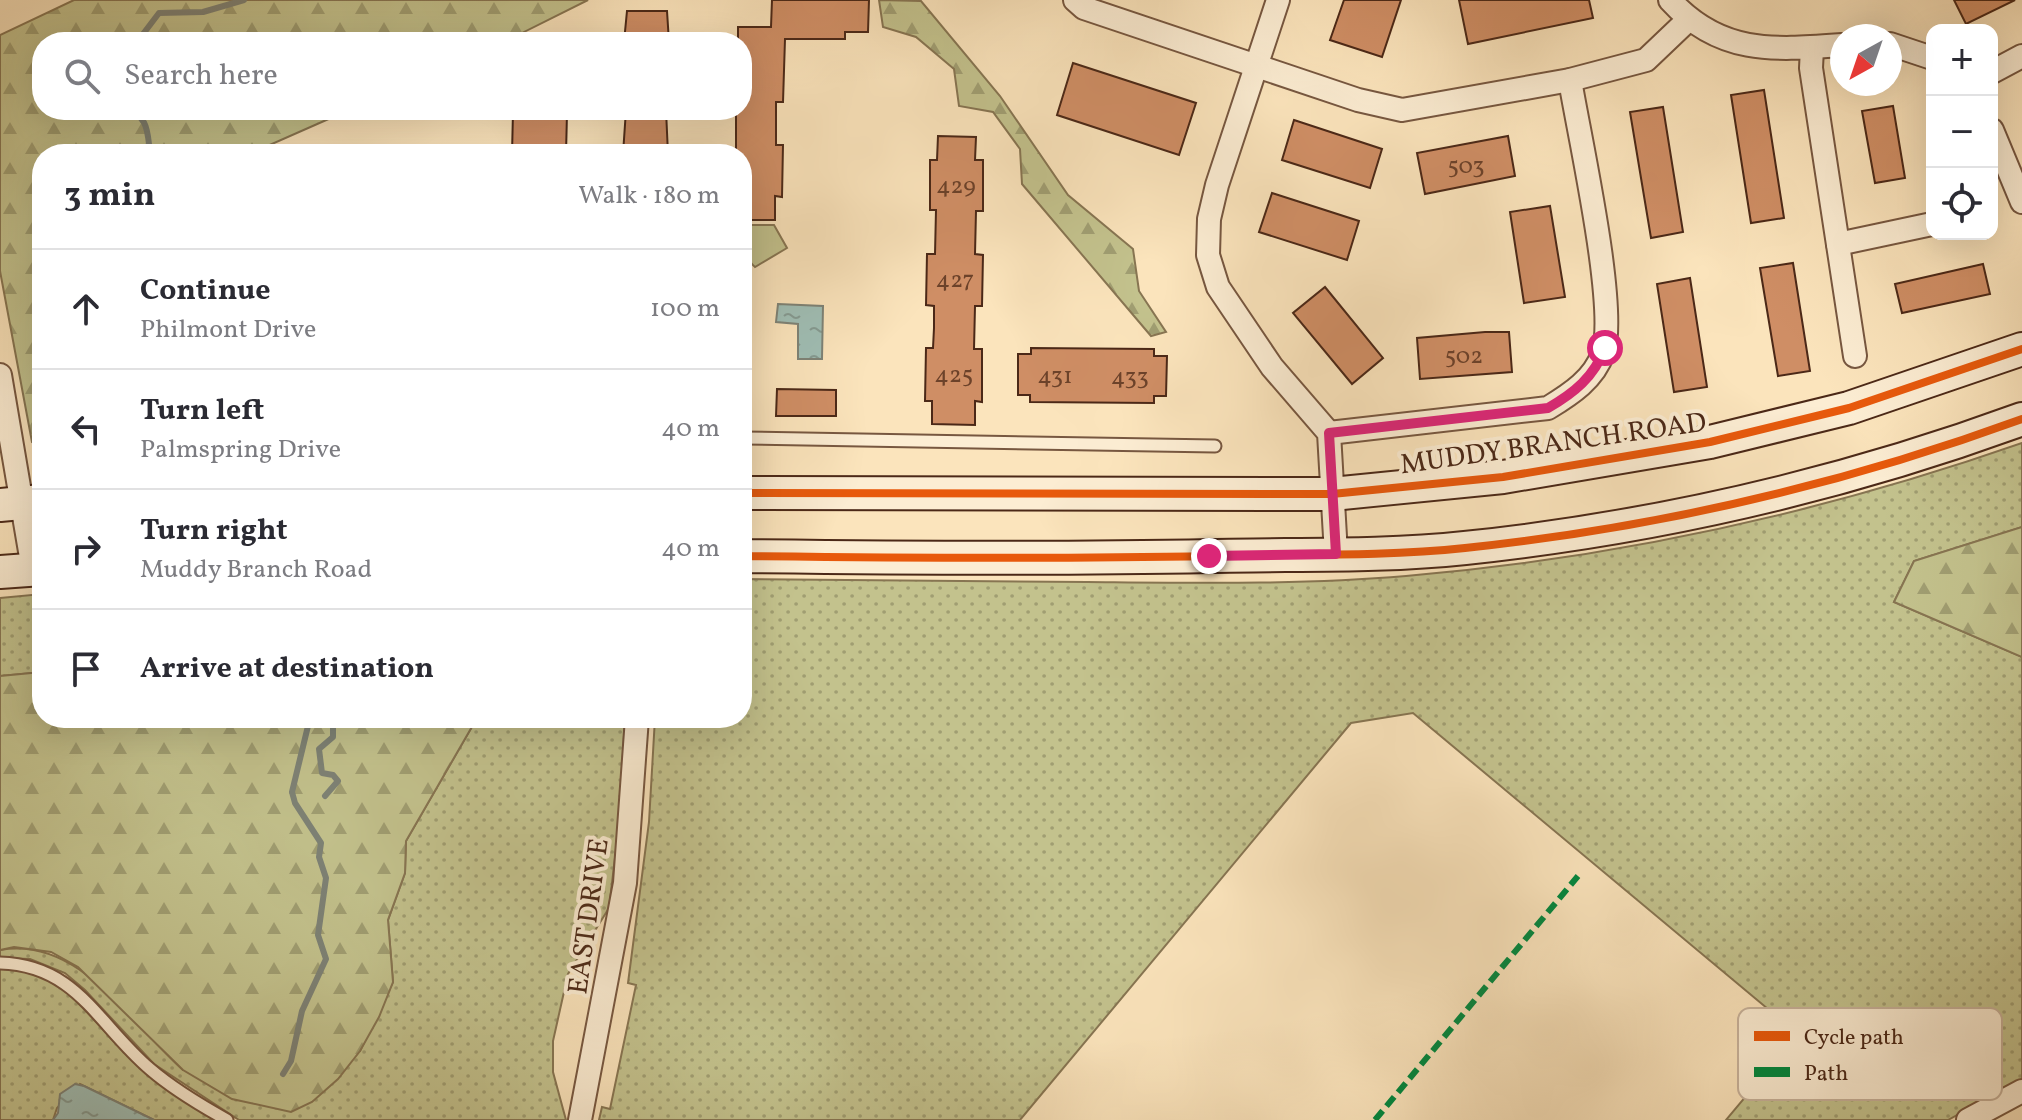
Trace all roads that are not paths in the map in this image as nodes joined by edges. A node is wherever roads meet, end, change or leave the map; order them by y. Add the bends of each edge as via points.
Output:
1 (1075, 0) edge
2 (1278, 0) edge
3 (1670, 0) edge
4 (1688, 20) junction
5 (1830, 46) edge
6 (1812, 48) junction
7 (1902, 48) edge
8 (1926, 56) edge
9 (2022, 56) edge
10 (1258, 66) junction
11 (1998, 69) edge
12 (1570, 80) junction
13 (1998, 144) edge
14 (2022, 202) edge
15 (1926, 225) edge
16 (1838, 244) junction
17 (2022, 349) edge
18 (1855, 356) dead end
19 (0, 375) edge
20 (2022, 419) edge
21 (1329, 433) junction
22 (752, 438) edge
23 (1215, 446) dead end
24 (752, 493) edge
25 (1332, 494) junction
26 (22, 503) edge
27 (32, 544) edge
28 (1336, 554) junction
29 (752, 556) edge
30 (32, 569) edge
31 (0, 572) edge
32 (636, 728) edge
33 (0, 963) edge
34 (2022, 1091) edge
35 (227, 1120) edge
36 (580, 1120) edge
37 (1968, 1120) edge

1 - 10 street via 1084,8
2 - 10 street
3 - 4 street
4 - 6 street via 1733,43
4 - 12 street via 1646,60
5 - 6 street
6 - 16 street
7 - 8 street
9 - 11 street
10 - 12 street via 1402,110
10 - 21 street via 1217,185 1208,255 1218,287 1256,345
12 - 21 street via 1608,317 1600,360 1575,392 1548,408
13 - 14 street
15 - 16 street
16 - 18 street
17 - 25 main road, MUDDY BRANCH ROAD via 1849,408 1710,442 1503,477
19 - 26 street
20 - 28 main road via 1811,486 1710,510 1556,537
21 - 25 street
22 - 23 lane
24 - 25 main road, MUDDY BRANCH ROAD
25 - 28 street
26 - 27 street
28 - 29 main road via 1062,561
30 - 31 main road
32 - 36 street, EAST DRIVE via 625,883
33 - 35 lane via 43,969 69,984 149,1069
34 - 37 street

